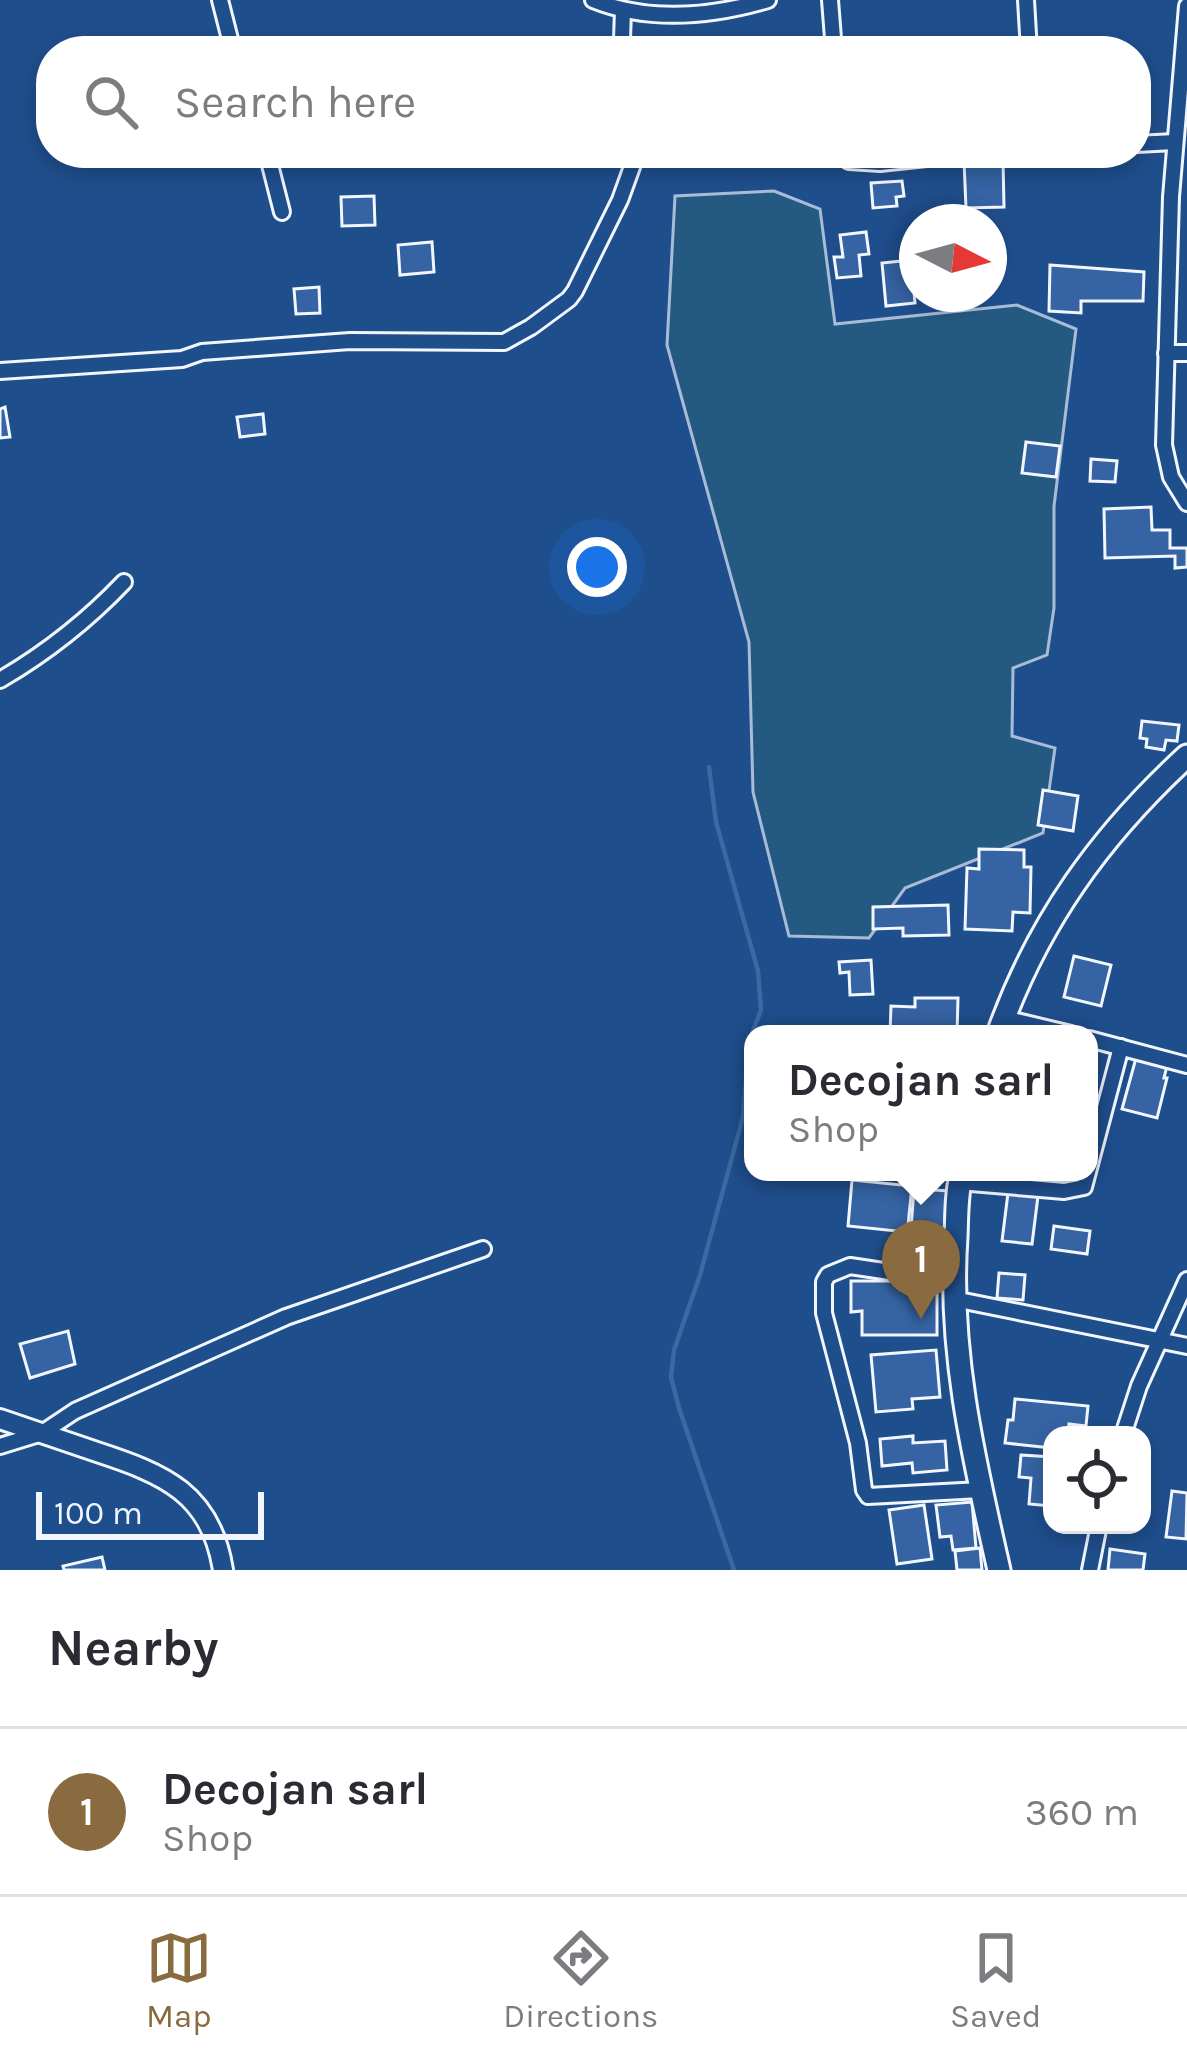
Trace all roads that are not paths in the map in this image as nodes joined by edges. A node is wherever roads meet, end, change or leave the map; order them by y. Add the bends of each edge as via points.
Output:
1 (220, 0) edge
2 (593, 0) edge
3 (768, 0) edge
4 (830, 0) edge
5 (1026, 0) edge
6 (623, 10) junction
7 (1186, 15) edge
8 (229, 36) edge
9 (622, 36) edge
10 (833, 36) edge
11 (1027, 36) edge
12 (1175, 142) junction
13 (1151, 143) edge
14 (271, 168) edge
15 (631, 168) edge
16 (1180, 169) edge
17 (283, 212) dead end
18 (1166, 352) junction
19 (1187, 353) edge
20 (0, 371) edge
21 (1187, 502) edge
22 (124, 582) dead end
23 (0, 680) edge
24 (1187, 757) edge
25 (1001, 1025) edge
26 (1098, 1041) edge
27 (1120, 1047) junction
28 (1187, 1065) edge
29 (1098, 1133) edge
30 (961, 1181) edge
31 (990, 1181) edge
32 (1086, 1181) edge
33 (483, 1249) dead end
34 (954, 1274) junction
35 (1187, 1280) edge
36 (953, 1299) junction
37 (1159, 1340) junction
38 (1187, 1346) edge
39 (0, 1419) edge
40 (1126, 1426) edge
41 (42, 1433) junction
42 (0, 1447) edge
43 (981, 1490) junction
44 (1098, 1534) edge
45 (223, 1570) edge
46 (999, 1570) edge
47 (1090, 1570) edge

1 - 8 street
2 - 6 street
3 - 6 street via 658,16
4 - 10 street
5 - 11 street
6 - 9 street
7 - 12 street
12 - 13 street
12 - 16 street
14 - 17 street
15 - 20 street via 575,291 504,342 350,341
16 - 18 street
18 - 19 street
18 - 21 street via 1164,445
22 - 23 street via 51,648
24 - 25 main road via 1093,854 1054,913
26 - 27 street
27 - 28 street
27 - 29 street
30 - 34 main road
31 - 32 street via 1064,1191
33 - 41 street via 232,1340
34 - 36 main road
34 - 43 street via 839,1269 824,1282 824,1313 868,1496
35 - 37 street
36 - 37 street
36 - 43 main road
37 - 38 street
37 - 40 street
39 - 41 main road
41 - 42 street
41 - 45 main road via 180,1487 212,1528
43 - 46 main road
44 - 47 street

